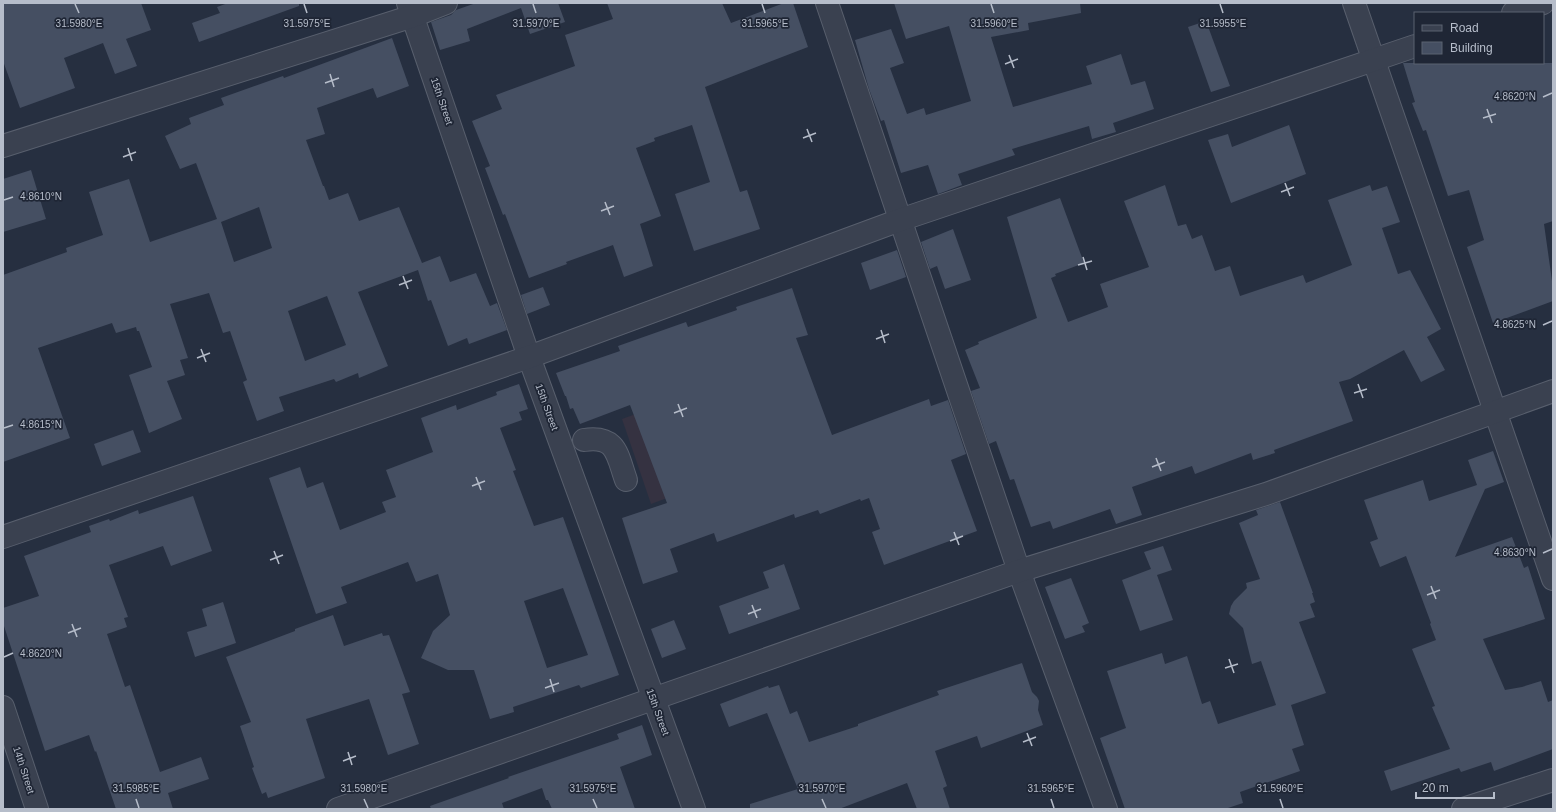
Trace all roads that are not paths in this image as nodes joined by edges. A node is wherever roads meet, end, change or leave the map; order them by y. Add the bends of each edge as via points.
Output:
1 (446, 3) edge
2 (827, 3) edge
3 (1354, 3) edge
4 (1543, 3) edge
5 (411, 9) edge
6 (1516, 12) edge
7 (1414, 46) edge
8 (1373, 60) junction
9 (3, 146) edge
10 (900, 220) junction
11 (529, 357) junction
12 (1553, 390) edge
13 (1494, 411) junction
14 (584, 440) dead end
15 (626, 480) dead end
16 (3, 537) edge
17 (1019, 571) junction
18 (1553, 579) edge
19 (653, 700) junction
20 (3, 707) edge
21 (1553, 780) edge
22 (37, 809) edge
23 (338, 809) edge
24 (694, 809) edge
25 (1106, 809) edge
26 (1463, 809) edge

1 - 5 street
2 - 10 street
3 - 8 street
4 - 6 street
5 - 9 street
5 - 11 street, 15th Street
7 - 8 street
8 - 10 street
8 - 13 street
10 - 11 street
10 - 17 street
11 - 16 street
11 - 19 street, 15th Street
12 - 13 street
13 - 17 street via 1266,494
13 - 18 street
14 - 15 street via 594,438 607,441 615,449
17 - 19 street
17 - 25 street
19 - 23 street
19 - 24 street, 15th Street
20 - 22 street, 14th Street
21 - 26 street

